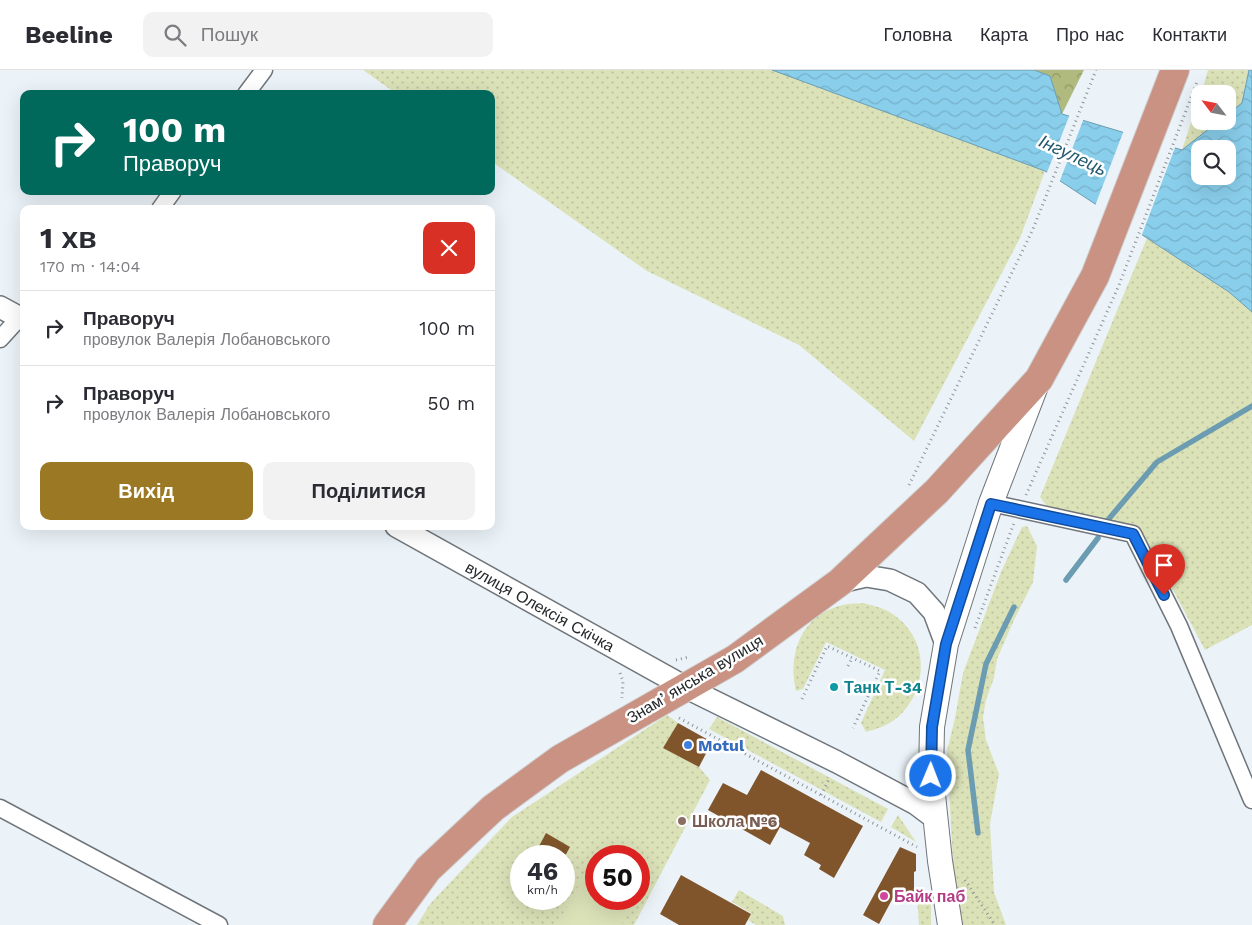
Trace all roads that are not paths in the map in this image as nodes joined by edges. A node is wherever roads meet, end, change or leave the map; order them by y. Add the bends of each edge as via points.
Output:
1 (264, 70) edge
2 (1180, 81) edge
3 (249, 90) edge
4 (0, 307) edge
5 (20, 317) edge
6 (20, 320) edge
7 (0, 339) edge
8 (1039, 380) junction
9 (991, 504) junction
10 (403, 530) edge
11 (840, 582) junction
12 (946, 644) junction
13 (685, 687) junction
14 (1252, 800) edge
15 (0, 808) edge
16 (936, 819) junction
17 (219, 925) edge
18 (387, 925) edge
19 (950, 925) edge

1 - 3 street
2 - 8 highway, Знамʼянська вулиця via 1107,281
4 - 5 street
6 - 7 street
8 - 9 main road
8 - 11 highway, Знамʼянська вулиця via 937,491
9 - 12 main road
9 - 14 street via 1133,534 1179,626
10 - 13 street, вулиця Олексія Скічка
11 - 12 street via 866,576 890,580 917,593 934,612
11 - 13 highway, Знамʼянська вулиця via 734,659
12 - 16 main road via 932,727 931,776
13 - 16 street, вулиця Олексія Скічка via 881,785
13 - 18 highway, Знамʼянська вулиця via 560,758 493,808 428,868
15 - 17 street
16 - 19 main road

